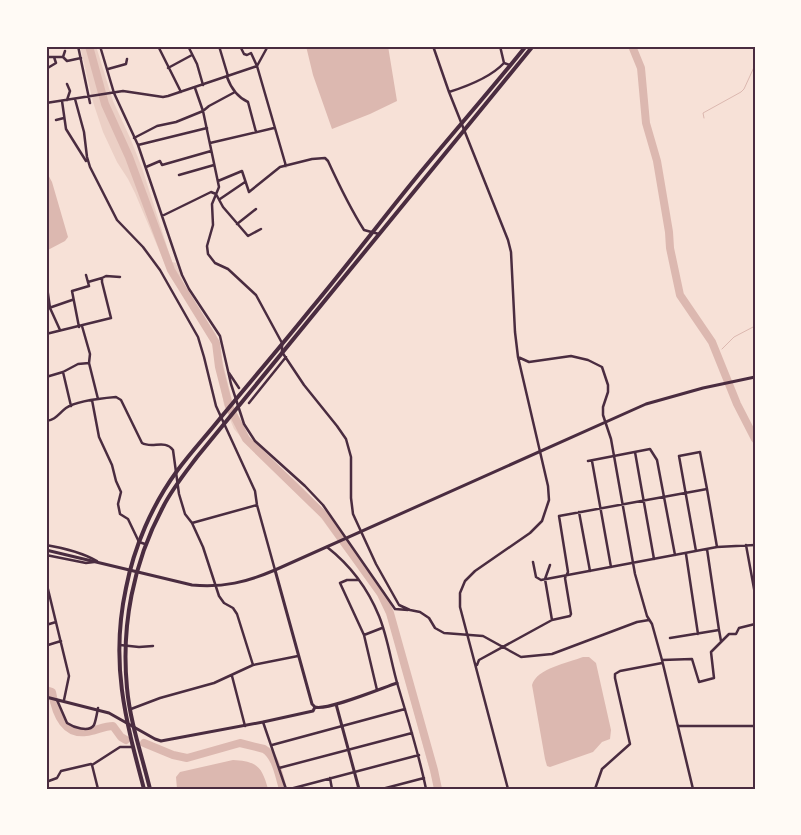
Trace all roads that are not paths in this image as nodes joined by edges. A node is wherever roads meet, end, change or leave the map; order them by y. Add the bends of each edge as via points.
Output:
1 (78, 46) edge
2 (108, 46) edge
3 (158, 46) edge
4 (188, 46) edge
5 (219, 46) edge
6 (240, 46) edge
7 (268, 46) edge
8 (433, 46) edge
9 (500, 46) edge
10 (526, 46) edge
11 (533, 46) edge
12 (100, 47) edge
13 (65, 51) dead end
14 (192, 56) junction
15 (46, 57) edge
16 (54, 57) junction
17 (63, 57) junction
18 (81, 58) junction
19 (127, 59) dead end
20 (504, 63) junction
21 (257, 66) junction
22 (510, 66) junction
23 (516, 67) junction
24 (168, 68) junction
25 (108, 69) junction
26 (46, 70) edge
27 (228, 77) junction
28 (67, 84) dead end
29 (203, 86) junction
30 (195, 88) junction
31 (181, 92) junction
32 (235, 92) junction
33 (449, 92) junction
34 (113, 93) junction
35 (90, 97) junction
36 (75, 99) junction
37 (68, 100) junction
38 (62, 101) junction
39 (46, 103) edge
40 (90, 103) dead end
41 (203, 111) junction
42 (64, 118) junction
43 (56, 120) dead end
44 (462, 124) junction
45 (207, 128) junction
46 (274, 128) junction
47 (464, 130) junction
48 (256, 132) junction
49 (134, 138) junction
50 (210, 142) junction
51 (138, 145) junction
52 (212, 151) junction
53 (214, 165) junction
54 (90, 166) junction
55 (286, 166) junction
56 (146, 167) junction
57 (179, 176) dead end
58 (218, 181) junction
59 (245, 182) junction
60 (216, 194) junction
61 (220, 199) junction
62 (256, 209) dead end
63 (162, 216) junction
64 (237, 224) junction
65 (262, 229) dead end
66 (373, 232) junction
67 (380, 234) junction
68 (86, 275) dead end
69 (120, 277) dead end
70 (102, 278) junction
71 (88, 282) junction
72 (47, 287) edge
73 (72, 300) junction
74 (50, 308) junction
75 (46, 309) edge
76 (80, 327) junction
77 (60, 330) junction
78 (46, 334) edge
79 (282, 343) junction
80 (282, 352) junction
81 (286, 357) junction
82 (518, 357) junction
83 (89, 363) junction
84 (62, 372) junction
85 (228, 372) junction
86 (46, 376) edge
87 (755, 377) edge
88 (239, 388) dead end
89 (98, 399) junction
90 (92, 400) junction
91 (235, 401) junction
92 (249, 403) dead end
93 (71, 406) junction
94 (237, 408) junction
95 (46, 421) edge
96 (605, 421) junction
97 (541, 450) junction
98 (635, 452) junction
99 (614, 456) junction
100 (176, 472) junction
101 (178, 483) junction
102 (707, 489) junction
103 (685, 493) junction
104 (664, 496) junction
105 (644, 500) junction
106 (622, 504) junction
107 (257, 505) junction
108 (600, 508) junction
109 (579, 512) junction
110 (192, 523) junction
111 (360, 532) junction
112 (346, 539) junction
113 (139, 542) junction
114 (146, 544) junction
115 (46, 545) edge
116 (746, 545) junction
117 (755, 545) edge
118 (327, 547) junction
119 (717, 547) junction
120 (708, 549) junction
121 (46, 550) edge
122 (696, 551) junction
123 (686, 553) junction
124 (46, 555) edge
125 (675, 555) junction
126 (654, 559) junction
127 (98, 562) junction
128 (534, 562) dead end
129 (633, 563) junction
130 (550, 565) dead end
131 (611, 567) junction
132 (130, 570) junction
133 (276, 570) junction
134 (590, 570) junction
135 (137, 572) junction
136 (567, 575) junction
137 (545, 579) junction
138 (358, 580) junction
139 (46, 581) edge
140 (47, 585) edge
141 (216, 586) junction
142 (755, 594) edge
143 (51, 603) junction
144 (46, 605) edge
145 (410, 610) junction
146 (552, 620) junction
147 (649, 620) junction
148 (56, 622) junction
149 (755, 624) edge
150 (46, 625) edge
151 (382, 628) junction
152 (719, 630) junction
153 (698, 634) junction
154 (364, 635) junction
155 (467, 635) junction
156 (670, 638) dead end
157 (61, 641) junction
158 (722, 642) junction
159 (48, 645) dead end
160 (120, 645) junction
161 (126, 645) junction
162 (153, 646) dead end
163 (504, 646) junction
164 (298, 656) junction
165 (662, 661) junction
166 (254, 665) junction
167 (476, 667) junction
168 (232, 676) junction
169 (397, 683) junction
170 (378, 690) junction
171 (52, 697) edge
172 (64, 700) junction
173 (336, 704) junction
174 (315, 707) junction
175 (98, 708) junction
176 (130, 708) junction
177 (405, 709) junction
178 (126, 722) junction
179 (263, 722) junction
180 (244, 726) junction
181 (342, 726) junction
182 (678, 726) junction
183 (755, 726) edge
184 (134, 727) junction
185 (412, 732) junction
186 (272, 746) junction
187 (133, 747) junction
188 (349, 749) junction
189 (419, 755) junction
190 (92, 764) junction
191 (280, 768) junction
192 (356, 772) junction
193 (330, 778) junction
194 (424, 778) junction
195 (46, 782) edge
196 (98, 789) edge
197 (144, 789) edge
198 (150, 789) edge
199 (288, 789) edge
200 (332, 789) edge
201 (360, 789) edge
202 (382, 789) edge
203 (426, 789) edge
204 (508, 789) edge
205 (595, 789) edge
206 (693, 789) edge

1 - 18 street
2 - 12 street
3 - 24 street
4 - 14 street
5 - 27 street
6 - 21 street via 244,54 251,53
7 - 21 street
8 - 33 street
9 - 20 street
10 - 22 highway
11 - 23 highway
12 - 25 street
13 - 17 street
14 - 24 street
14 - 29 street
15 - 16 street
16 - 17 street
16 - 26 street via 56,63
17 - 18 street via 67,61
18 - 35 street
19 - 25 street via 126,64
20 - 22 street
20 - 33 street via 498,70
21 - 27 street
21 - 46 street
22 - 23 street
22 - 44 highway
23 - 47 highway
24 - 31 street
25 - 34 street
27 - 29 street
27 - 32 street
28 - 37 street
29 - 30 street
30 - 31 street
30 - 41 street
31 - 34 street via 163,97
32 - 41 street
32 - 48 street via 248,102
33 - 44 street
34 - 35 street
34 - 49 street
35 - 36 street
35 - 40 street
36 - 37 street
36 - 54 street
37 - 38 street
38 - 39 street
38 - 42 street
41 - 45 street
41 - 49 street
42 - 43 street
42 - 54 street via 66,129
44 - 47 street
44 - 66 highway
45 - 50 street
45 - 51 street
46 - 48 street
46 - 55 street
47 - 67 highway
47 - 82 street via 511,252
48 - 50 street
49 - 51 street
50 - 52 street
51 - 56 street
52 - 53 street
52 - 56 street via 162,165 160,161
53 - 57 street
53 - 58 street
54 - 107 street via 117,220 160,270 198,337 216,406 253,484
55 - 59 street via 280,167 249,192
55 - 66 street via 312,159 327,159 359,223 364,230
56 - 63 street
58 - 59 street via 242,171
58 - 60 street
59 - 61 street
60 - 61 street
60 - 63 street via 211,192
60 - 79 street via 212,204 213,225 208,254 256,296
61 - 64 street via 223,208
62 - 64 street
63 - 85 street via 186,283 220,336
64 - 65 street via 248,236
66 - 67 street
66 - 79 highway
67 - 80 highway
68 - 71 street
69 - 70 street
70 - 71 street
70 - 76 street via 111,318
71 - 73 street via 89,286 72,291
72 - 74 street
73 - 74 street
73 - 76 street
74 - 75 street
74 - 77 street
76 - 77 street
76 - 83 street via 90,354
77 - 78 street
79 - 80 street
79 - 91 highway
80 - 81 street
80 - 94 highway
81 - 92 street
81 - 111 street via 346,440 351,457 353,514
82 - 96 street via 529,362 571,356 598,364 608,385 603,407
82 - 97 street
83 - 84 street via 78,364
83 - 89 street
84 - 86 street
84 - 93 street
85 - 88 street
85 - 91 street
87 - 96 street via 663,398
89 - 90 street
89 - 100 street via 119,398 142,443 170,446
90 - 93 street
90 - 113 street via 99,437 121,492 120,514 128,519
91 - 94 street
91 - 100 highway
93 - 95 street
94 - 101 highway
94 - 112 street via 255,441 323,505
96 - 97 street
96 - 99 street
97 - 111 street
97 - 155 street via 549,500 542,521 465,581 460,593 460,607
98 - 99 street
98 - 104 street via 650,449 657,460
98 - 105 street
99 - 106 street
99 - 108 street via 590,461
100 - 101 street
100 - 113 highway
101 - 110 street via 185,514
101 - 114 highway via 163,506
102 - 103 street
102 - 103 street via 700,452 679,456
102 - 119 street
103 - 104 street
103 - 122 street
104 - 105 street
104 - 125 street
105 - 106 street
105 - 126 street
106 - 108 street
106 - 129 street
107 - 110 street
107 - 133 street
108 - 109 street
108 - 131 street
109 - 134 street
109 - 136 street via 559,516
110 - 141 street via 204,547
111 - 112 street
111 - 145 street via 396,601
112 - 118 street
112 - 145 street via 395,609
113 - 114 street
113 - 132 highway
114 - 135 highway
115 - 127 street via 87,555
116 - 117 street
116 - 119 street
116 - 142 street
118 - 133 street
118 - 138 street
119 - 120 street
120 - 122 street
120 - 152 street
121 - 127 street
122 - 123 street
123 - 125 street
123 - 153 street
124 - 127 street via 86,563
125 - 126 street
126 - 129 street
127 - 132 street
128 - 137 street via 536,577
129 - 131 street
129 - 147 street
130 - 137 street
131 - 134 street
132 - 135 street
132 - 160 highway
133 - 141 street via 243,583
133 - 164 street
134 - 136 street
135 - 141 street via 192,585
135 - 161 highway via 127,616
136 - 137 street
136 - 146 street via 571,614
137 - 146 street
138 - 151 street via 370,595
138 - 154 street via 340,583
139 - 140 street
140 - 143 street
141 - 166 street via 224,603 237,614
143 - 144 street
143 - 148 street
145 - 155 street via 426,615 435,628 444,633
146 - 163 street
147 - 163 street via 552,654 521,656
147 - 165 street
148 - 150 street
148 - 157 street
149 - 158 street via 739,628 736,634 729,634
151 - 154 street
151 - 169 street
152 - 153 street
152 - 158 street
153 - 156 street
154 - 170 street
155 - 163 street via 483,636
155 - 167 street
157 - 159 street
157 - 172 street via 69,676
158 - 165 street via 711,652 714,678 702,682 699,682 692,660
160 - 161 street
160 - 178 highway
161 - 162 street
161 - 176 highway
163 - 167 street via 480,660
164 - 166 street
164 - 174 street
165 - 182 street
165 - 205 street via 615,674 630,744 602,769
166 - 168 street
167 - 204 street
168 - 176 street
168 - 180 street
169 - 170 street
169 - 177 street
170 - 173 street
171 - 172 street
171 - 175 street via 67,723 82,728 94,726
172 - 175 street
173 - 174 street
173 - 181 street
174 - 179 street via 313,711
175 - 178 street
176 - 184 highway
177 - 181 street
177 - 185 street
178 - 184 street
178 - 187 highway
179 - 180 street
179 - 186 street
180 - 184 street via 161,741
181 - 186 street
181 - 188 street
182 - 183 street
182 - 206 street
184 - 198 highway
185 - 188 street
185 - 189 street
186 - 191 street
187 - 190 street via 120,747
187 - 197 highway
188 - 191 street
188 - 192 street
189 - 192 street
189 - 194 street
190 - 195 street via 61,771 57,778
190 - 196 street
191 - 199 street
192 - 193 street
192 - 201 street
193 - 199 street
193 - 200 street
194 - 202 street
194 - 203 street

